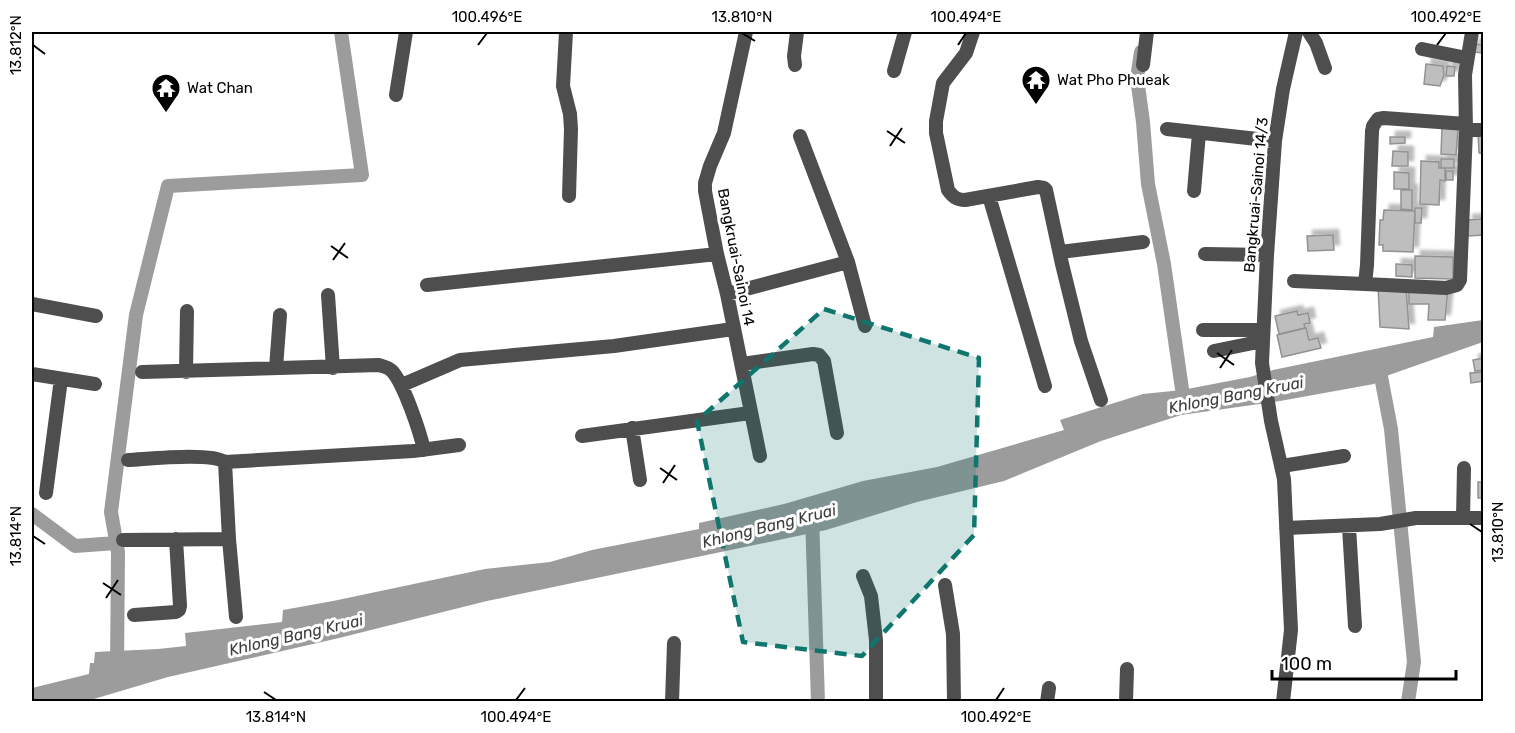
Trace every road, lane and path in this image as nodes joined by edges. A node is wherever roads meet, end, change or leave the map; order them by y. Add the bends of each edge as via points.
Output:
1 (406, 32) edge
2 (566, 32) edge
3 (746, 32) edge
4 (797, 32) edge
5 (905, 32) edge
6 (973, 32) edge
7 (1147, 32) edge
8 (1296, 32) edge
9 (1310, 32) edge
10 (1472, 32) edge
11 (1422, 49) dead end
12 (1467, 58) junction
13 (795, 65) dead end
14 (1143, 65) dead end
15 (1324, 68) dead end
16 (894, 71) dead end
17 (396, 95) dead end
18 (1466, 127) junction
19 (1167, 129) dead end
20 (1484, 130) edge
21 (1199, 133) junction
22 (800, 136) dead end
23 (1275, 141) junction
24 (1194, 191) dead end
25 (569, 196) dead end
26 (989, 196) junction
27 (1143, 242) dead end
28 (1059, 252) junction
29 (717, 254) junction
30 (1205, 254) dead end
31 (1267, 255) junction
32 (848, 262) junction
33 (1294, 281) dead end
34 (1365, 284) junction
35 (427, 285) dead end
36 (727, 294) junction
37 (328, 295) dead end
38 (32, 304) edge
39 (187, 311) dead end
40 (280, 315) dead end
41 (96, 316) dead end
42 (866, 326) dead end
43 (733, 329) junction
44 (1203, 330) dead end
45 (1263, 335) junction
46 (1214, 351) dead end
47 (742, 364) junction
48 (276, 368) junction
49 (333, 368) junction
50 (142, 372) dead end
51 (186, 372) junction
52 (32, 375) edge
53 (61, 379) junction
54 (95, 384) dead end
55 (402, 385) junction
56 (1045, 386) dead end
57 (1101, 400) dead end
58 (750, 413) junction
59 (633, 428) junction
60 (837, 433) dead end
61 (582, 436) dead end
62 (459, 445) dead end
63 (424, 450) junction
64 (760, 456) dead end
65 (1344, 456) dead end
66 (128, 460) dead end
67 (225, 462) junction
68 (1282, 466) junction
69 (1464, 468) dead end
70 (640, 480) dead end
71 (46, 493) dead end
72 (1463, 518) junction
73 (1484, 518) edge
74 (1349, 527) junction
75 (1286, 528) junction
76 (176, 539) junction
77 (229, 539) junction
78 (123, 540) dead end
79 (862, 576) dead end
80 (945, 585) dead end
81 (134, 615) dead end
82 (236, 617) dead end
83 (1355, 626) dead end
84 (674, 643) dead end
85 (1127, 669) dead end
86 (672, 702) edge
87 (876, 702) edge
88 (954, 702) edge
89 (1126, 702) edge
90 (1283, 702) edge

1 - 17 street
2 - 25 street via 563,86 571,129
3 - 29 street, Bangkruai-Sainoi 14 via 724,133 705,183
4 - 13 street
5 - 16 street
6 - 26 street via 966,53 943,83 936,133 951,194 959,200
7 - 14 street
8 - 23 street, Bangkruai-Sainoi 14/3
9 - 15 street
10 - 12 street
11 - 12 street
12 - 18 street
18 - 20 street
18 - 34 street via 1457,285 1446,288
18 - 34 street via 1384,117 1375,122
19 - 21 street
21 - 23 street
21 - 24 street
22 - 32 street
23 - 31 street, Bangkruai-Sainoi 14/3
26 - 28 street via 1044,188
26 - 56 street
27 - 28 street
28 - 57 street via 1081,341
29 - 35 street
29 - 36 street, Bangkruai-Sainoi 14
30 - 31 street
31 - 45 street, Bangkruai-Sainoi 14/3
32 - 36 street
32 - 42 street
33 - 34 street
36 - 43 street, Bangkruai-Sainoi 14
37 - 49 street
38 - 41 street
39 - 51 street
40 - 48 street
43 - 47 street, Bangkruai-Sainoi 14
43 - 55 street via 614,346 460,360
44 - 45 street
45 - 46 street
45 - 68 street, Bangkruai-Sainoi 14/3 via 1262,363
47 - 58 street, Bangkruai-Sainoi 14
47 - 60 street via 819,356 824,361
48 - 49 street
48 - 51 street
49 - 55 street via 379,366 392,371
50 - 51 street
52 - 53 street
53 - 54 street
53 - 71 street
55 - 63 street
58 - 59 street
58 - 64 street, Bangkruai-Sainoi 14
59 - 61 street
59 - 70 street
62 - 63 street
63 - 67 street
65 - 68 street
66 - 67 street via 205,456
67 - 77 street
68 - 75 street, Bangkruai-Sainoi 14/3
69 - 72 street
72 - 73 street
72 - 74 street via 1416,518
74 - 75 street
74 - 83 street
75 - 90 street, Bangkruai-Sainoi 14/3 via 1292,630
76 - 77 street
76 - 78 street
76 - 81 street via 179,610
77 - 82 street
79 - 87 street via 871,596 876,640
80 - 88 street via 952,634
84 - 86 street
85 - 89 street

